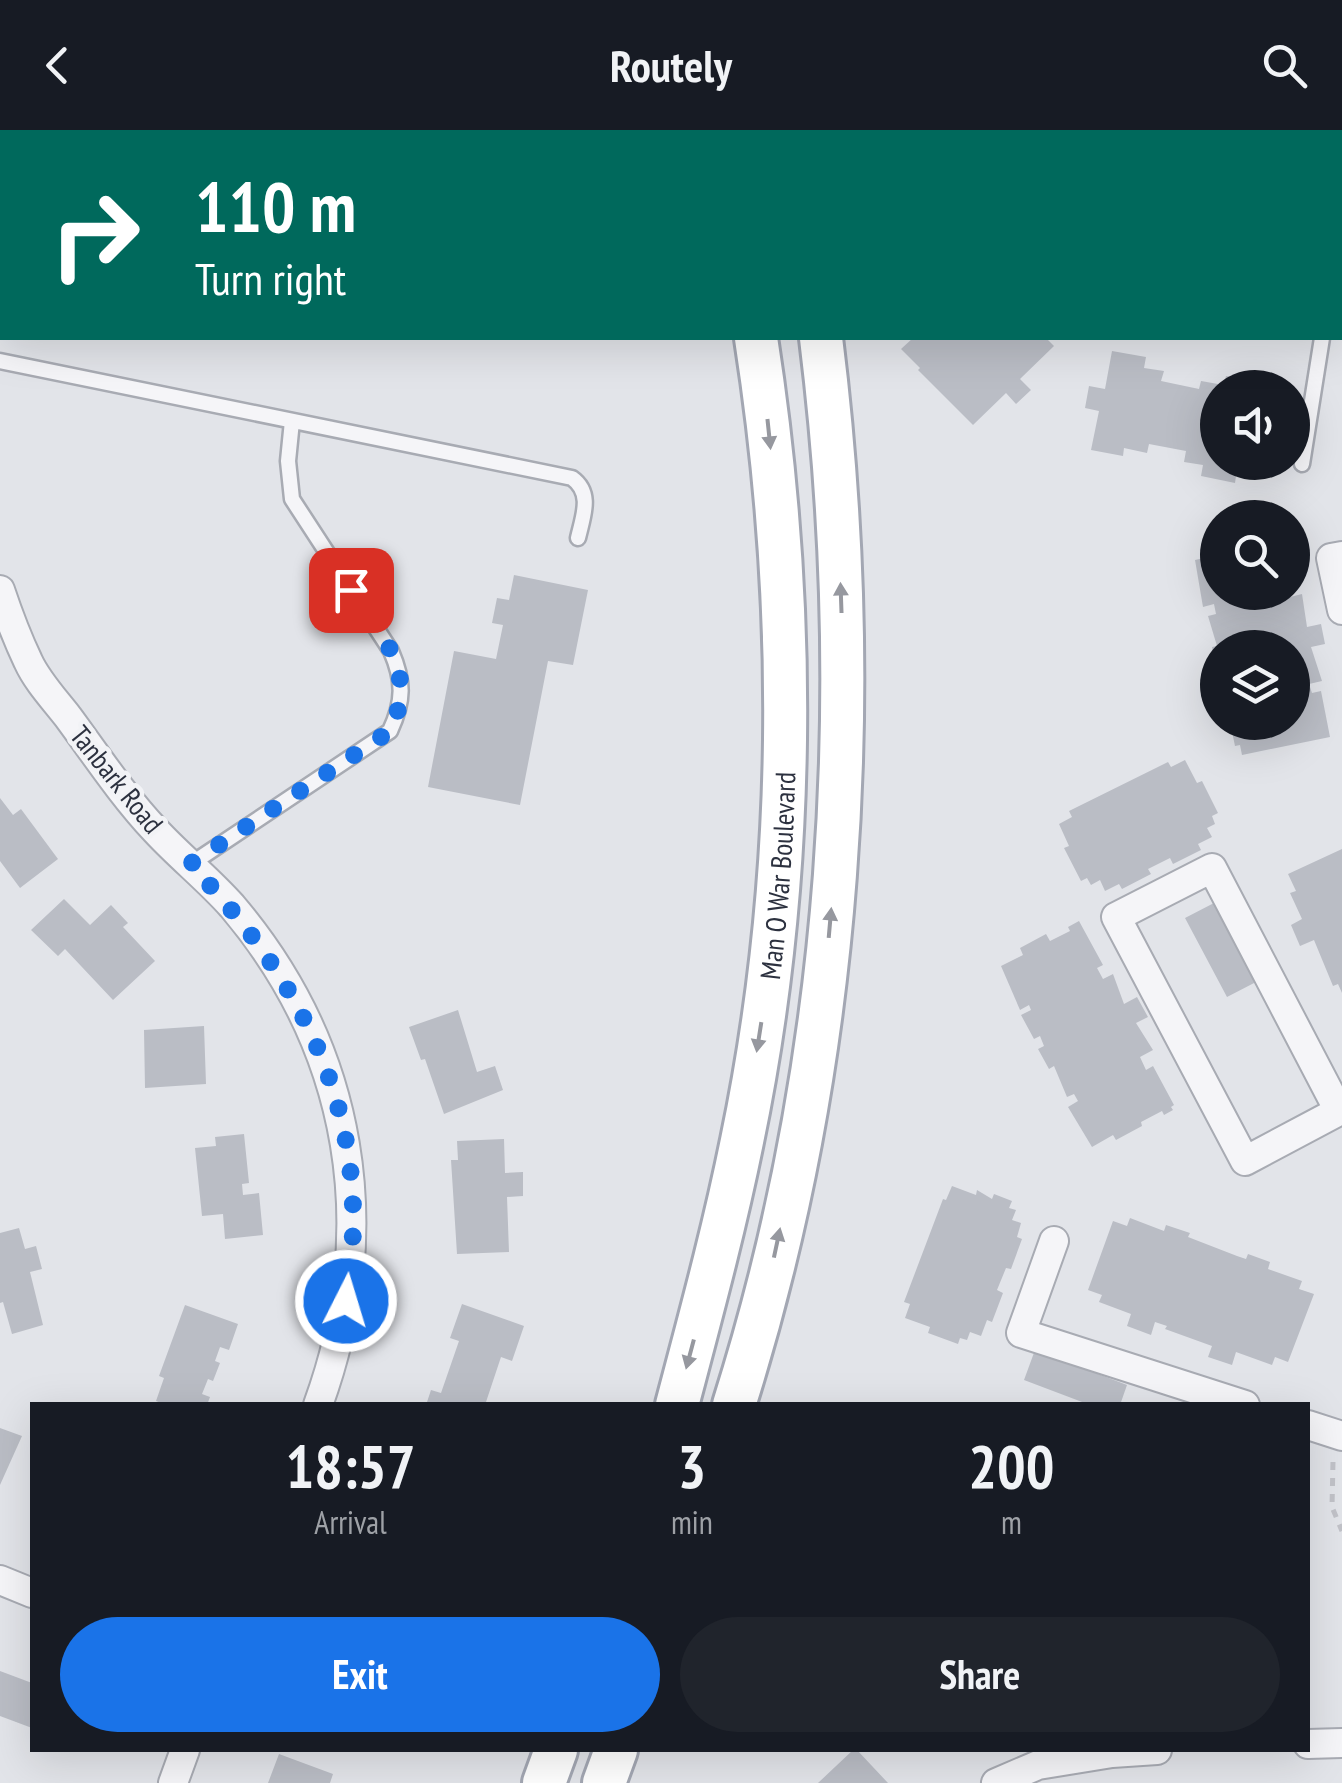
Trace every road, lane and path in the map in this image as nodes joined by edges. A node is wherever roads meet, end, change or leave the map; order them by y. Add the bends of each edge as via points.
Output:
1 (756, 340) edge
2 (820, 340) edge
3 (1322, 340) edge
4 (0, 361) edge
5 (1310, 414) edge
6 (292, 421) junction
7 (578, 538) dead end
8 (1342, 556) edge
9 (0, 590) edge
10 (1342, 610) edge
11 (190, 864) junction
12 (1341, 1112) edge
13 (1054, 1241) dead end
14 (319, 1402) edge
15 (677, 1402) edge
16 (735, 1402) edge
17 (1235, 1402) edge
18 (1310, 1426) edge
19 (1342, 1436) edge
20 (1332, 1474) dead end
21 (1342, 1530) edge
22 (0, 1580) edge
23 (30, 1592) edge
24 (1342, 1743) edge
25 (1310, 1744) edge
26 (184, 1752) edge
27 (555, 1752) edge
28 (615, 1752) edge
29 (1127, 1752) edge
30 (1036, 1757) edge
31 (172, 1783) edge
32 (544, 1783) edge
33 (604, 1783) edge
34 (996, 1783) edge

1 -> 15 main road, Man O War Boulevard via 782,559 782,808 764,1010 742,1139
16 -> 2 main road, Man O War Boulevard via 799,1142 832,909 842,600
3 - 5 lane
4 - 6 lane
6 - 7 lane via 572,478 586,500
6 - 11 lane via 292,499 390,651 401,676 398,713 390,731
8 - 10 street via 1330,558
9 - 11 street, Tanbark Road via 29,665 127,796
11 - 14 street, Tanbark Road via 231,905 293,993 336,1098 350,1165 353,1231 346,1301
12 - 12 street via 1212,868 1116,917 1246,1160
13 - 17 street via 1021,1333
18 - 19 street
20 - 21 path via 1332,1507
22 - 23 street
24 - 25 street
26 - 31 street
27 - 32 main road
28 - 33 main road
29 - 30 street
30 - 34 street

